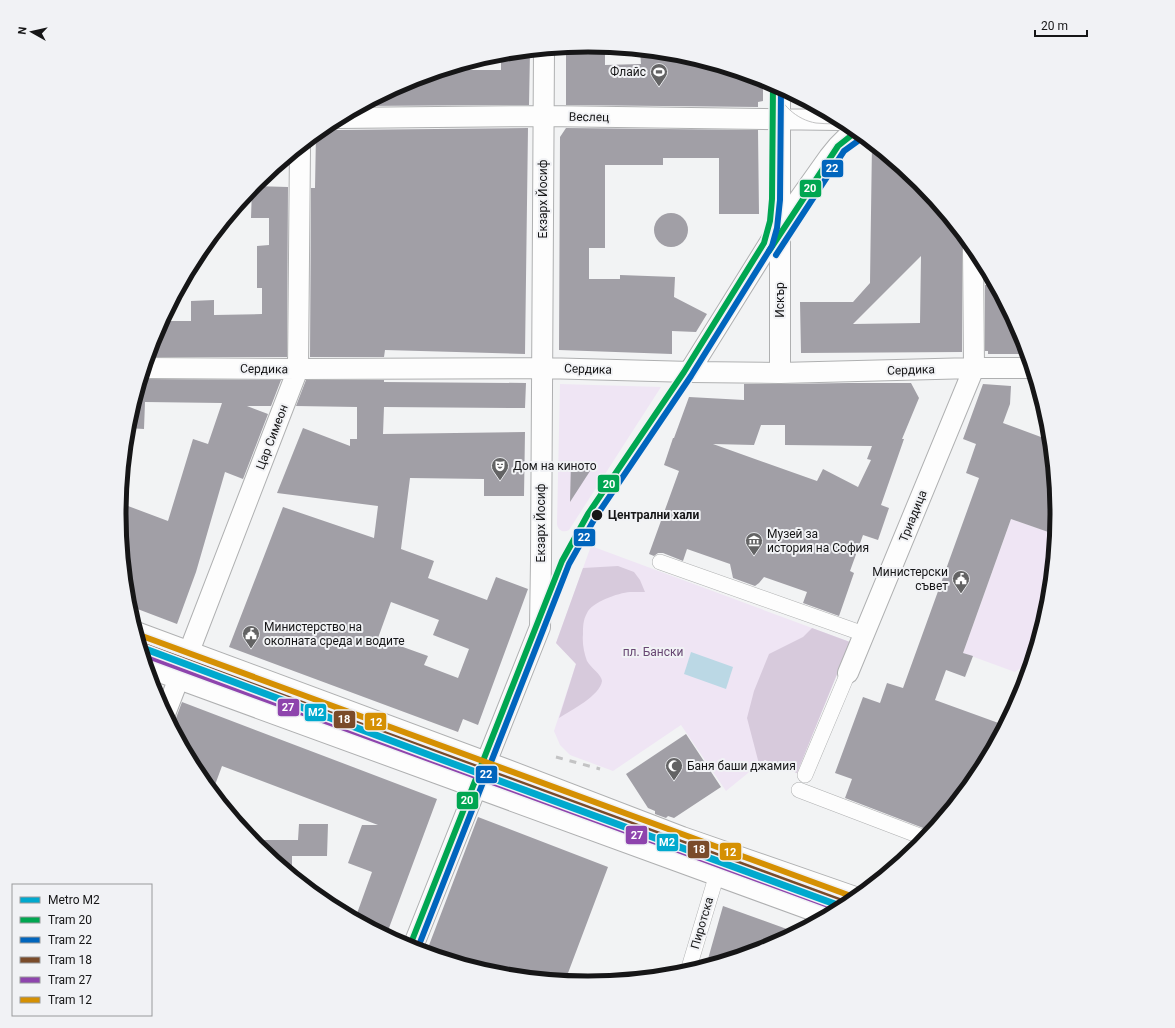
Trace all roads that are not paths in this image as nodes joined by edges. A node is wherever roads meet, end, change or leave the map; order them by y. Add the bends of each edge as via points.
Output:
1 (544, 54) edge
2 (780, 94) edge
3 (544, 116) junction
4 (351, 118) edge
5 (780, 120) junction
6 (828, 120) edge
7 (850, 134) edge
8 (300, 152) edge
9 (780, 226) junction
10 (973, 259) edge
11 (149, 368) edge
12 (542, 368) junction
13 (974, 368) junction
14 (1026, 368) edge
15 (298, 369) junction
16 (689, 372) junction
17 (780, 373) junction
18 (660, 562) dead end
19 (864, 634) junction
20 (141, 635) edge
21 (188, 653) junction
22 (152, 668) edge
23 (848, 673) joint
24 (179, 678) junction
25 (168, 707) edge
26 (486, 764) junction
27 (805, 775) dead end
28 (476, 786) junction
29 (799, 790) dead end
30 (919, 836) edge
31 (717, 874) junction
32 (848, 895) edge
33 (821, 912) edge
34 (414, 942) edge
35 (690, 964) edge

1 - 3 street, Екзарх Йосиф
2 - 5 street, Искър
3 - 4 street, Веслец
3 - 5 street, Веслец
3 - 12 street, Екзарх Йосиф
5 - 6 street, Веслец
5 - 9 street, Искър
7 - 9 street via 829,156
8 - 15 street, Цар Симеон
9 - 16 street
9 - 17 street, Искър
10 - 13 street, Триадица
11 - 15 street, Сердика
12 - 15 street, Сердика
12 - 16 street, Сердика
12 - 26 street, Екзарх Йосиф via 540,627
13 - 14 street, Сердика
13 - 17 street, Сердика
13 - 19 street, Триадица
15 - 21 street, Цар Симеон
16 - 17 street, Сердика
18 - 19 street
19 - 23 street, Триадица
20 - 21 main road
21 - 24 street, Цар Симеон
21 - 26 main road
22 - 24 main road
23 - 27 street, Триадица
24 - 25 street, Цар Симеон
24 - 28 main road
26 - 28 street, Екзарх Йосиф
26 - 32 main road via 682,838
28 - 31 main road
28 - 34 street, Екзарх Йосиф
29 - 30 street
31 - 33 main road
31 - 35 street, Пиротска

